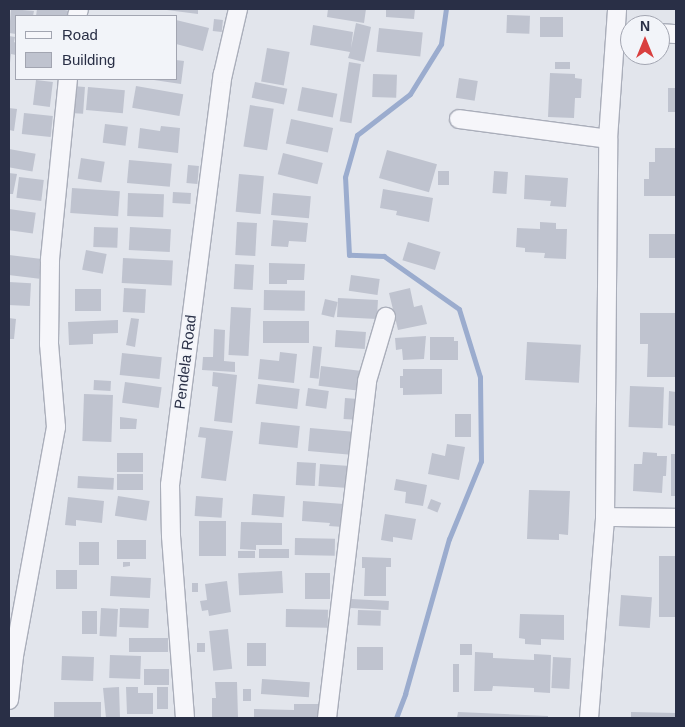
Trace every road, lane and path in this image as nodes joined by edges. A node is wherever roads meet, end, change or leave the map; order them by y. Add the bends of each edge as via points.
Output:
1 (238, 9) edge
2 (620, 52) edge
3 (68, 80) edge
4 (459, 120) dead end
5 (608, 139) junction
6 (386, 318) dead end
7 (605, 517) junction
8 (676, 518) edge
9 (9, 700) edge
10 (184, 718) edge
11 (327, 718) edge
12 (590, 718) edge

1 - 10 street, Pendela Road via 223,74 170,486 170,536
2 - 5 street
3 - 9 street via 50,259 49,344 56,427 14,656
4 - 5 street
5 - 7 street
6 - 11 street via 368,381
7 - 8 street
7 - 12 street

